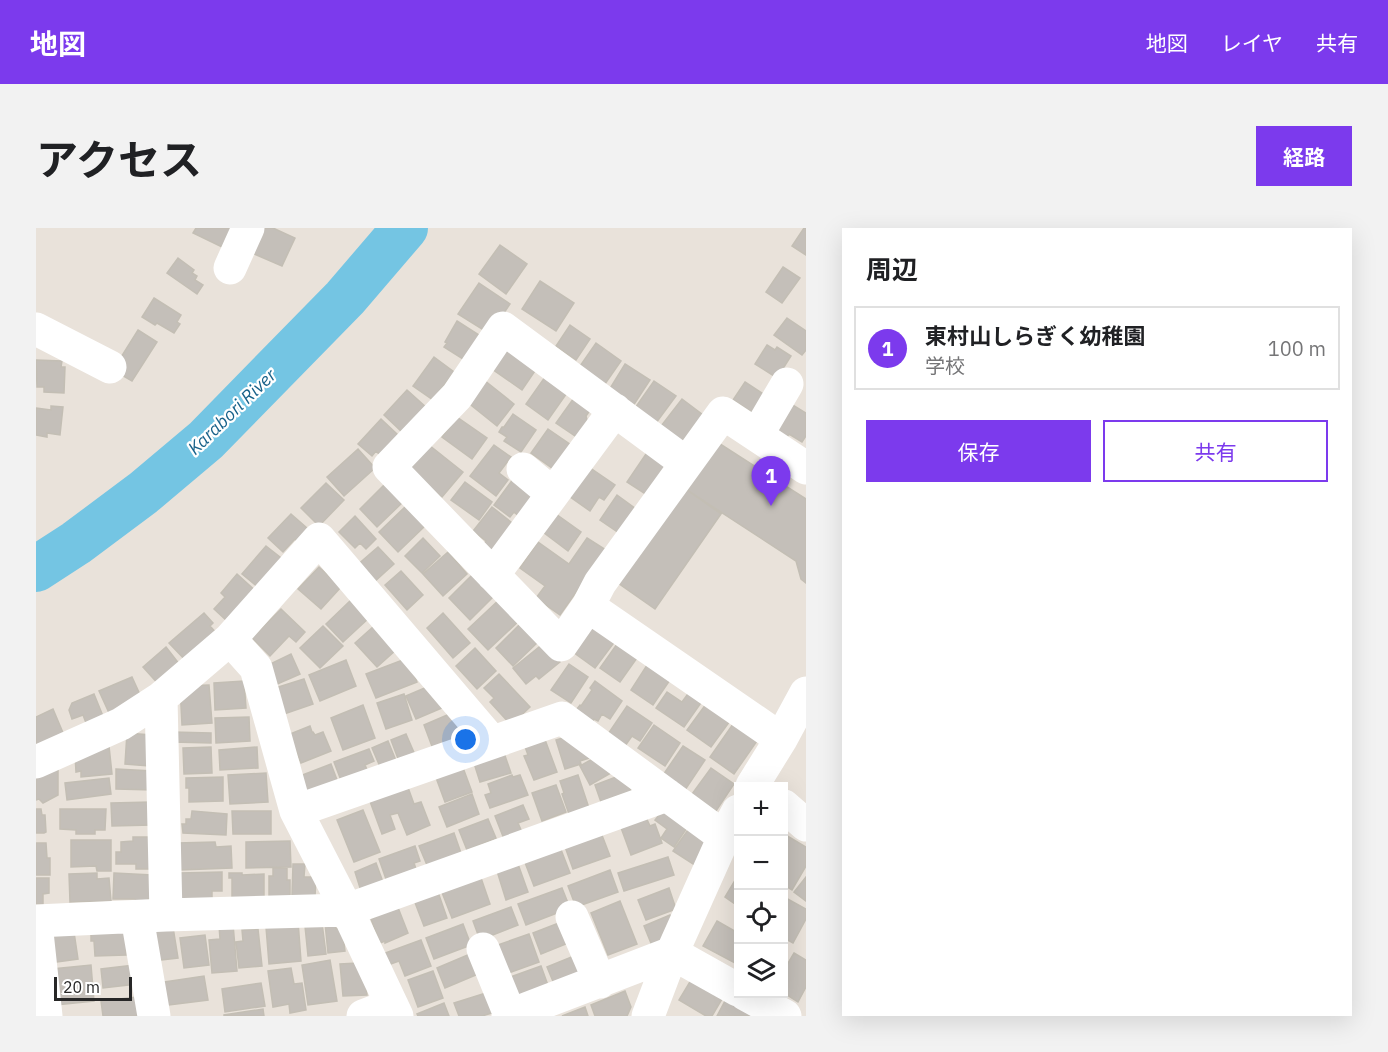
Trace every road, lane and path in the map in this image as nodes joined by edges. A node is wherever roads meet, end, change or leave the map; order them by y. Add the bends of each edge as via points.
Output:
1 (248, 228) edge
2 (230, 268) dead end
3 (36, 329) edge
4 (110, 367) dead end
5 (787, 384) dead end
6 (615, 410) junction
7 (756, 435) junction
8 (686, 463) junction
9 (806, 468) edge
10 (523, 469) dead end
11 (553, 495) junction
12 (494, 575) junction
13 (588, 606) junction
14 (230, 639) junction
15 (806, 693) edge
16 (161, 698) junction
17 (781, 739) junction
18 (492, 742) junction
19 (36, 762) edge
20 (758, 782) edge
21 (667, 795) junction
22 (788, 810) edge
23 (296, 811) junction
24 (731, 824) edge
25 (806, 825) edge
26 (347, 910) junction
27 (151, 916) junction
28 (572, 917) dead end
29 (36, 922) edge
30 (483, 949) dead end
31 (672, 953) junction
32 (600, 982) junction
33 (734, 988) edge
34 (754, 998) edge
35 (384, 1012) edge
36 (46, 1016) edge
37 (154, 1016) edge
38 (509, 1016) edge
39 (648, 1016) edge
40 (785, 1016) edge

1 - 2 street
3 - 4 street
5 - 7 street
6 - 8 street
6 - 11 street
6 - 12 street via 503,328 457,396 389,467
7 - 8 street via 723,413
7 - 9 street
8 - 13 street via 600,583
10 - 11 street
11 - 12 street
12 - 13 street via 561,645
13 - 17 street
14 - 16 street
14 - 18 street via 319,539
14 - 23 street via 256,668
15 - 17 street
16 - 19 street via 121,724
16 - 27 street
17 - 20 street
18 - 21 street via 562,718
18 - 23 street
21 - 24 street
21 - 26 street
22 - 25 street
23 - 26 street
24 - 31 street
26 - 27 street
26 - 35 street
27 - 29 street
27 - 37 street
28 - 32 street
29 - 36 street
30 - 38 street
31 - 32 street
31 - 33 street
31 - 39 street
32 - 38 street
34 - 40 street

